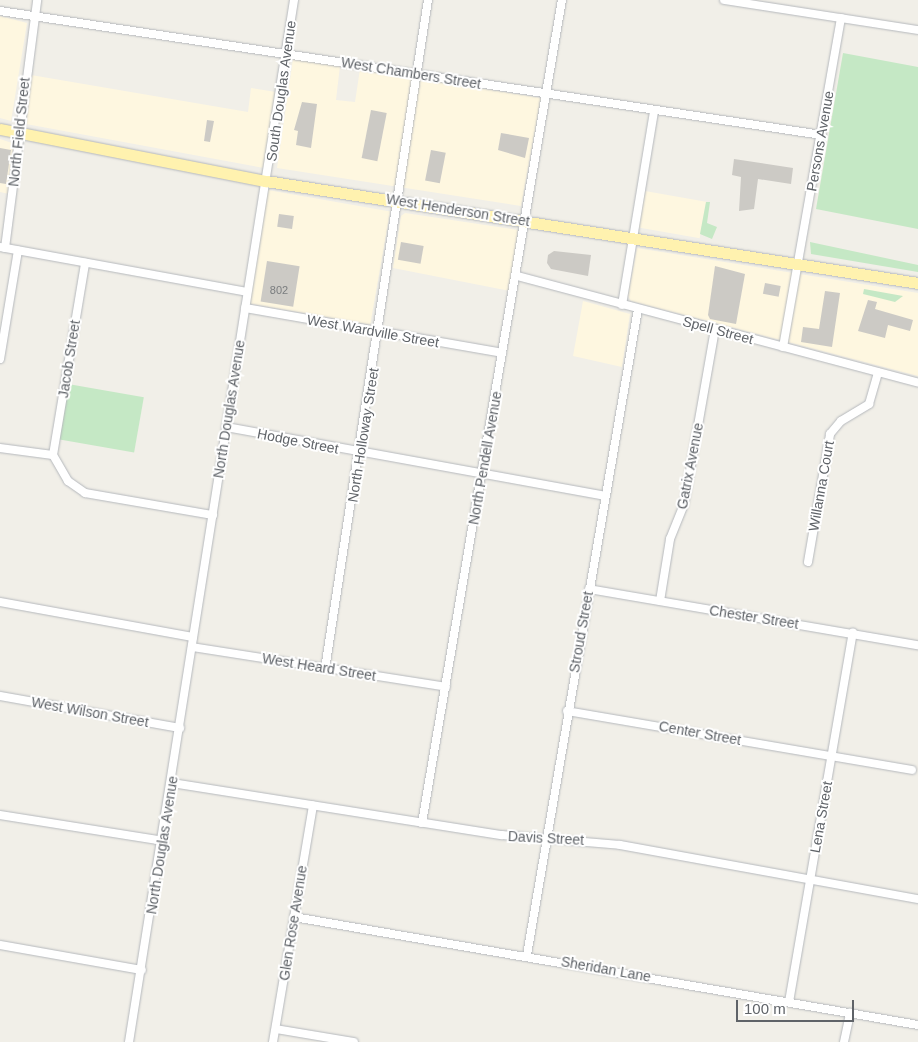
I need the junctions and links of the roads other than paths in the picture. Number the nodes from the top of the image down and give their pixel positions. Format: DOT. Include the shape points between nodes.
graph roads {
  1 [pos="37,0"];
  2 [pos="294,0"];
  3 [pos="428,0"];
  4 [pos="562,0"];
  5 [pos="724,0"];
  6 [pos="0,11"];
  7 [pos="34,16"];
  8 [pos="841,18"];
  9 [pos="918,30"];
  10 [pos="286,54"];
  11 [pos="418,74"];
  12 [pos="547,94"];
  13 [pos="654,111"];
  14 [pos="0,129"];
  15 [pos="19,134"];
  16 [pos="822,135"];
  17 [pos="266,181"];
  18 [pos="398,201"];
  19 [pos="527,221"];
  20 [pos="633,237"];
  21 [pos="2,248"];
  22 [pos="18,250"];
  23 [pos="86,263"];
  24 [pos="799,264"];
  25 [pos="518,276"];
  26 [pos="918,283"];
  27 [pos="247,292"];
  28 [pos="622,305"];
  29 [pos="245,308"];
  30 [pos="638,309"];
  31 [pos="715,329"];
  32 [pos="379,332"];
  33 [pos="783,348"];
  34 [pos="502,354"];
  35 [pos="0,359"];
  36 [pos="878,372"];
  37 [pos="918,383"];
  38 [pos="226,428"];
  39 [pos="0,448"];
  40 [pos="360,453"];
  41 [pos="53,455"];
  42 [pos="482,476"];
  43 [pos="605,496"];
  44 [pos="213,515"];
  45 [pos="808,562"];
  46 [pos="589,589"];
  47 [pos="660,601"];
  48 [pos="0,602"];
  49 [pos="853,633"];
  50 [pos="193,638"];
  51 [pos="918,645"];
  52 [pos="192,647"];
  53 [pos="325,669"];
  54 [pos="446,687"];
  55 [pos="0,696"];
  56 [pos="568,711"];
  57 [pos="180,728"];
  58 [pos="832,756"];
  59 [pos="912,770"];
  60 [pos="172,782"];
  61 [pos="313,805"];
  62 [pos="0,815"];
  63 [pos="422,823"];
  64 [pos="546,840"];
  65 [pos="164,841"];
  66 [pos="811,878"];
  67 [pos="918,899"];
  68 [pos="294,918"];
  69 [pos="0,945"];
  70 [pos="527,955"];
  71 [pos="142,970"];
  72 [pos="789,1002"];
  73 [pos="850,1012"];
  74 [pos="918,1025"];
  75 [pos="276,1029"];
  76 [pos="129,1042"];
  77 [pos="273,1042"];
  78 [pos="354,1042"];
  79 [pos="844,1042"];
  1 -- 7 [label="street, North Field Street"];
  2 -- 10 [label="street, South Douglas Avenue"];
  3 -- 11 [label="street, North Holloway Street"];
  4 -- 12 [label="street, North Pendell Avenue"];
  5 -- 8 [label="street"];
  6 -- 7 [label="street, West Chambers Street"];
  7 -- 10 [label="street, West Chambers Street"];
  7 -- 15 [label="street, North Field Street"];
  8 -- 9 [label="street"];
  8 -- 16 [label="street, Persons Avenue"];
  10 -- 11 [label="street, West Chambers Street"];
  10 -- 17 [label="street, South Douglas Avenue"];
  11 -- 12 [label="street, West Chambers Street"];
  11 -- 18 [label="street, North Holloway Street"];
  12 -- 13 [label="street, West Chambers Street"];
  12 -- 19 [label="street, North Pendell Avenue"];
  13 -- 16 [label="street, West Chambers Street"];
  13 -- 20 [label="street"];
  14 -- 15 [label="main road, West Henderson Street"];
  15 -- 17 [label="main road, West Henderson Street"];
  15 -- 21 [label="street, North Field Street"];
  16 -- 24 [label="street, Persons Avenue"];
  17 -- 18 [label="main road, West Henderson Street"];
  17 -- 27 [label="street, North Douglas Avenue"];
  18 -- 19 [label="main road, West Henderson Street"];
  18 -- 32 [label="street, North Holloway Street"];
  19 -- 20 [label="main road, West Henderson Street"];
  19 -- 25 [label="street, North Pendell Avenue"];
  20 -- 24 [label="main road, West Henderson Street"];
  20 -- 28 [label="street"];
  21 -- 22 [label="street"];
  22 -- 23 [label="street"];
  22 -- 35 [label="street"];
  23 -- 27 [label="street"];
  23 -- 41 [label="street, Jacob Street"];
  24 -- 26 [label="main road, West Henderson Street"];
  24 -- 33 [label="street, Persons Avenue"];
  25 -- 28 [label="street, Spell Street"];
  25 -- 34 [label="street, North Pendell Avenue"];
  27 -- 29 [label="street, North Douglas Avenue"];
  28 -- 30 [label="street, Spell Street"];
  29 -- 32 [label="street, West Wardville Street"];
  29 -- 38 [label="street, North Douglas Avenue"];
  30 -- 31 [label="street, Spell Street"];
  30 -- 43 [label="street, Stroud Street"];
  31 -- 33 [label="street, Spell Street"];
  31 -- 47 [label="street, Gatrix Avenue" via="684,505 670,540"];
  32 -- 34 [label="street, West Wardville Street"];
  32 -- 40 [label="street, North Holloway Street"];
  33 -- 36 [label="street, Spell Street"];
  34 -- 42 [label="street, North Pendell Avenue"];
  36 -- 37 [label="street, Spell Street"];
  36 -- 45 [label="street, Willanna Court" via="869,404 841,421 830,434"];
  38 -- 40 [label="street, Hodge Street"];
  38 -- 44 [label="street, North Douglas Avenue"];
  39 -- 41 [label="street"];
  40 -- 42 [label="street, Hodge Street"];
  40 -- 53 [label="street, North Holloway Street"];
  41 -- 44 [label="street" via="68,482 85,493"];
  42 -- 43 [label="street, Hodge Street"];
  42 -- 54 [label="street, North Pendell Avenue"];
  43 -- 46 [label="street, Stroud Street"];
  44 -- 50 [label="street, North Douglas Avenue"];
  46 -- 47 [label="street, Chester Street"];
  46 -- 56 [label="street, Stroud Street"];
  47 -- 49 [label="street, Chester Street"];
  48 -- 50 [label="street"];
  49 -- 51 [label="street, Chester Street"];
  49 -- 58 [label="street, Lena Street"];
  50 -- 52 [label="street, North Douglas Avenue"];
  52 -- 53 [label="street, West Heard Street"];
  52 -- 57 [label="street, North Douglas Avenue"];
  53 -- 54 [label="street, West Heard Street"];
  54 -- 63 [label="street, North Pendell Avenue"];
  55 -- 57 [label="street, West Wilson Street"];
  56 -- 58 [label="street, Center Street"];
  56 -- 64 [label="street, Stroud Street"];
  57 -- 60 [label="street, North Douglas Avenue"];
  58 -- 59 [label="street, Center Street"];
  58 -- 66 [label="street, Lena Street"];
  60 -- 61 [label="street, Davis Street"];
  60 -- 65 [label="street, North Douglas Avenue"];
  61 -- 63 [label="street, Davis Street"];
  61 -- 68 [label="street, Glen Rose Avenue"];
  62 -- 65 [label="street"];
  63 -- 64 [label="street, Davis Street"];
  64 -- 66 [label="street, Davis Street" via="586,840"];
  64 -- 70 [label="street, Stroud Street"];
  65 -- 71 [label="street, North Douglas Avenue"];
  66 -- 67 [label="street, Davis Street"];
  66 -- 72 [label="street, Lena Street"];
  68 -- 70 [label="street, Sheridan Lane"];
  68 -- 75 [label="street, Glen Rose Avenue"];
  69 -- 71 [label="street"];
  70 -- 72 [label="street, Sheridan Lane"];
  71 -- 76 [label="street, North Douglas Avenue"];
  72 -- 73 [label="street, Sheridan Lane"];
  73 -- 74 [label="street, Sheridan Lane"];
  73 -- 79 [label="street"];
  75 -- 77 [label="street, Glen Rose Avenue"];
  75 -- 78 [label="street"];
}
